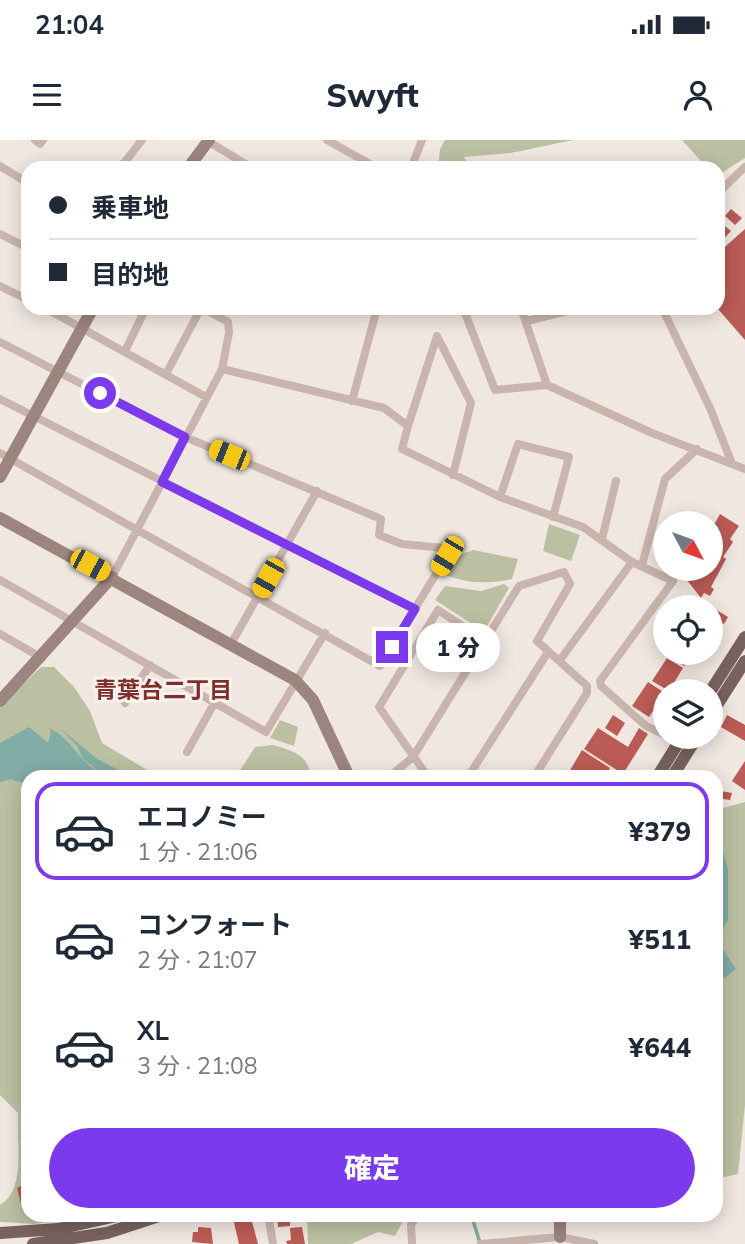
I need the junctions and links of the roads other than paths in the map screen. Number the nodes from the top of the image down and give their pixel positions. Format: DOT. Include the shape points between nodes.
graph roads {
  1 [pos="35,140"];
  2 [pos="43,140"];
  3 [pos="142,140"];
  4 [pos="327,140"];
  5 [pos="422,140"];
  6 [pos="207,141"];
  7 [pos="126,161"];
  8 [pos="193,161"];
  9 [pos="241,161"];
  10 [pos="364,161"];
  11 [pos="414,161"];
  12 [pos="0,166"];
  13 [pos="745,167"];
  14 [pos="21,179"];
  15 [pos="725,186"];
  16 [pos="0,234"];
  17 [pos="21,244"];
  18 [pos="0,286"];
  19 [pos="21,296"];
  20 [pos="59,315"];
  21 [pos="89,315"];
  22 [pos="143,315"];
  23 [pos="198,315"];
  24 [pos="215,315"];
  25 [pos="466,315"];
  26 [pos="524,315"];
  27 [pos="551,315"];
  28 [pos="665,315"];
  29 [pos="375,316"];
  30 [pos="527,321"];
  31 [pos="82,326"];
  32 [pos="0,342"];
  33 [pos="125,351"];
  34 [pos="222,369"];
  35 [pos="57,371"];
  36 [pos="166,374"];
  37 [pos="547,385"];
  38 [pos="206,397"];
  39 [pos="0,398"];
  40 [pos="352,401"];
  41 [pos="33,416"];
  42 [pos="408,426"];
  43 [pos="185,437"];
  44 [pos="696,449"];
  45 [pos="5,456"];
  46 [pos="731,461"];
  47 [pos="745,468"];
  48 [pos="453,475"];
  49 [pos="0,477"];
  50 [pos="616,481"];
  51 [pos="162,482"];
  52 [pos="317,491"];
  53 [pos="500,497"];
  54 [pos="553,517"];
  55 [pos="0,518"];
  56 [pos="138,528"];
  57 [pos="602,539"];
  58 [pos="288,542"];
  59 [pos="632,562"];
  60 [pos="642,565"];
  61 [pos="112,577"];
  62 [pos="0,580"];
  63 [pos="258,596"];
  64 [pos="415,609"];
  65 [pos="75,621"];
  66 [pos="325,632"];
  67 [pos="0,634"];
  68 [pos="745,637"];
  69 [pos="486,641"];
  70 [pos="231,644"];
  71 [pos="548,652"];
  72 [pos="43,658"];
  73 [pos="560,660"];
  74 [pos="745,661"];
  75 [pos="150,665"];
  76 [pos="718,679"];
  77 [pos="295,680"];
  78 [pos="5,689"];
  79 [pos="723,696"];
  80 [pos="0,701"];
  81 [pos="215,702"];
  82 [pos="125,703"];
  83 [pos="653,729"];
  84 [pos="668,749"];
  85 [pos="690,749"];
  86 [pos="187,752"];
  87 [pos="413,757"];
  88 [pos="346,770"];
  89 [pos="397,770"];
  90 [pos="423,770"];
  91 [pos="472,770"];
  92 [pos="538,770"];
  93 [pos="660,770"];
  94 [pos="676,770"];
  95 [pos="90,1222"];
  96 [pos="141,1222"];
  97 [pos="269,1222"];
  98 [pos="413,1222"];
  99 [pos="560,1222"];
  100 [pos="0,1233"];
  101 [pos="560,1240"];
  102 [pos="33,1244"];
  103 [pos="273,1244"];
  104 [pos="412,1244"];
  105 [pos="481,1244"];
  106 [pos="594,1244"];
  1 -- 2 [label="street" via="40,144"];
  3 -- 7 [label="street"];
  4 -- 10 [label="street"];
  5 -- 11 [label="street"];
  6 -- 8 [label="street"];
  6 -- 9 [label="street"];
  12 -- 14 [label="street"];
  13 -- 15 [label="street"];
  16 -- 17 [label="street"];
  18 -- 19 [label="street"];
  20 -- 31 [label="street"];
  21 -- 31 [label="street"];
  22 -- 33 [label="street"];
  23 -- 36 [label="street"];
  24 -- 34 [label="street" via="228,322"];
  25 -- 37 [label="street" via="495,390"];
  26 -- 30 [label="street"];
  27 -- 30 [label="street"];
  28 -- 46 [label="street"];
  29 -- 40 [label="street"];
  30 -- 37 [label="street"];
  31 -- 33 [label="street"];
  31 -- 35 [label="street"];
  32 -- 35 [label="street"];
  33 -- 36 [label="street"];
  34 -- 38 [label="street"];
  34 -- 40 [label="street"];
  35 -- 41 [label="street"];
  35 -- 43 [label="street"];
  36 -- 38 [label="street"];
  37 -- 44 [label="street"];
  38 -- 43 [label="street"];
  39 -- 41 [label="street"];
  40 -- 42 [label="street" via="384,408"];
  41 -- 45 [label="street"];
  41 -- 51 [label="street"];
  42 -- 48 [label="street" via="402,449"];
  42 -- 48 [label="street" via="437,336 471,403"];
  43 -- 51 [label="street"];
  43 -- 52 [label="street"];
  44 -- 46 [label="street"];
  44 -- 60 [label="street" via="665,479"];
  45 -- 49 [label="street"];
  45 -- 56 [label="street"];
  46 -- 47 [label="street"];
  48 -- 53 [label="street"];
  50 -- 57 [label="street"];
  51 -- 56 [label="street"];
  51 -- 58 [label="street"];
  52 -- 58 [label="street"];
  52 -- 64 [label="street" via="381,519 379,535 402,544 444,548 447,556"];
  53 -- 54 [label="street"];
  53 -- 54 [label="street" via="518,444 569,457"];
  54 -- 57 [label="street"];
  55 -- 61 [label="street"];
  56 -- 61 [label="street"];
  56 -- 63 [label="street"];
  57 -- 59 [label="street"];
  58 -- 63 [label="street"];
  58 -- 64 [label="street"];
  59 -- 60 [label="street"];
  59 -- 73 [label="street"];
  60 -- 83 [label="street" via="673,581 600,681"];
  61 -- 65 [label="street"];
  61 -- 70 [label="street"];
  62 -- 65 [label="street"];
  63 -- 66 [label="street"];
  63 -- 70 [label="street"];
  64 -- 66 [label="street" via="380,666"];
  65 -- 72 [label="street"];
  65 -- 75 [label="street"];
  66 -- 77 [label="street"];
  67 -- 72 [label="street"];
  68 -- 76 [label="main road"];
  69 -- 71 [label="street" via="519,586 564,572 570,584 537,640"];
  69 -- 87 [label="street"];
  69 -- 87 [label="street" via="438,610 379,707"];
  70 -- 77 [label="street"];
  71 -- 73 [label="street"];
  71 -- 91 [label="street"];
  72 -- 78 [label="street"];
  73 -- 92 [label="street" via="587,686 587,693"];
  74 -- 79 [label="main road"];
  75 -- 81 [label="street"];
  75 -- 82 [label="street"];
  77 -- 81 [label="street" via="266,732"];
  77 -- 88 [label="street" via="313,699"];
  78 -- 80 [label="street"];
  81 -- 86 [label="street"];
  84 -- 93 [label="main road"];
  85 -- 94 [label="main road"];
  87 -- 89 [label="street"];
  87 -- 90 [label="street"];
  95 -- 100 [label="main road"];
  96 -- 102 [label="main road" via="107,1233"];
  97 -- 103 [label="street"];
  98 -- 104 [label="street"];
  99 -- 101 [label="street"];
  101 -- 105 [label="street"];
  101 -- 106 [label="street"];
}
